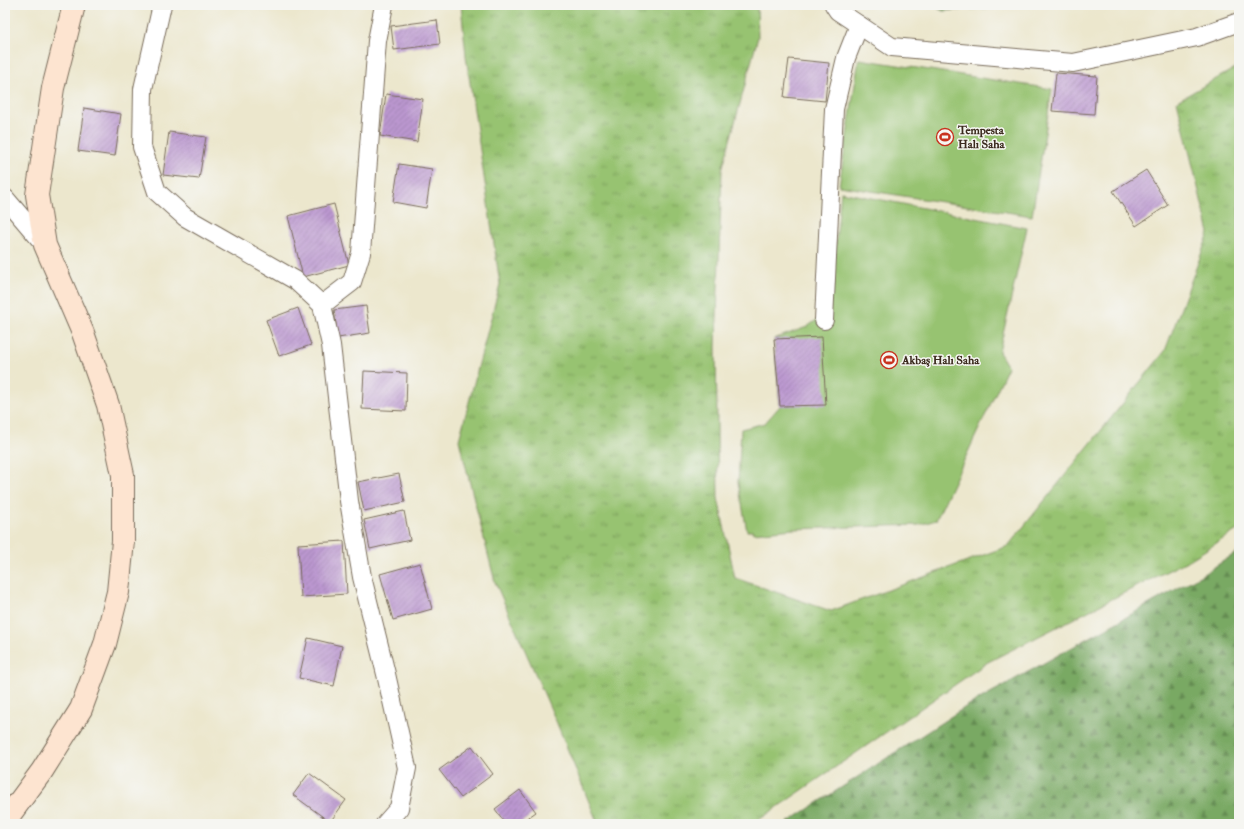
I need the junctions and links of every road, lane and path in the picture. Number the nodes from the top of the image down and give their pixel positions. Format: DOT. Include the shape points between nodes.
graph roads {
  1 [pos="74,5"];
  2 [pos="162,5"];
  3 [pos="384,5"];
  4 [pos="834,5"];
  5 [pos="1239,22"];
  6 [pos="860,25"];
  7 [pos="5,198"];
  8 [pos="45,245"];
  9 [pos="322,304"];
  10 [pos="824,320"];
  11 [pos="5,821"];
  12 [pos="385,824"];
  1 -- 8 [label="street" via="53,88 37,195"];
  2 -- 9 [label="street" via="142,89 142,147 157,192 185,217 295,280"];
  3 -- 9 [label="street" via="378,41 361,253 352,282"];
  4 -- 6 [label="street" via="838,11"];
  5 -- 6 [label="street" via="1197,37 1073,63 892,47"];
  6 -- 10 [label="street" via="846,58 834,109"];
  7 -- 8 [label="street"];
  8 -- 11 [label="street" via="83,333 108,405 123,475 123,541 118,592 107,636 81,709 42,771"];
  9 -- 12 [label="street" via="331,345 349,501 362,577 407,768 399,808"];
}
